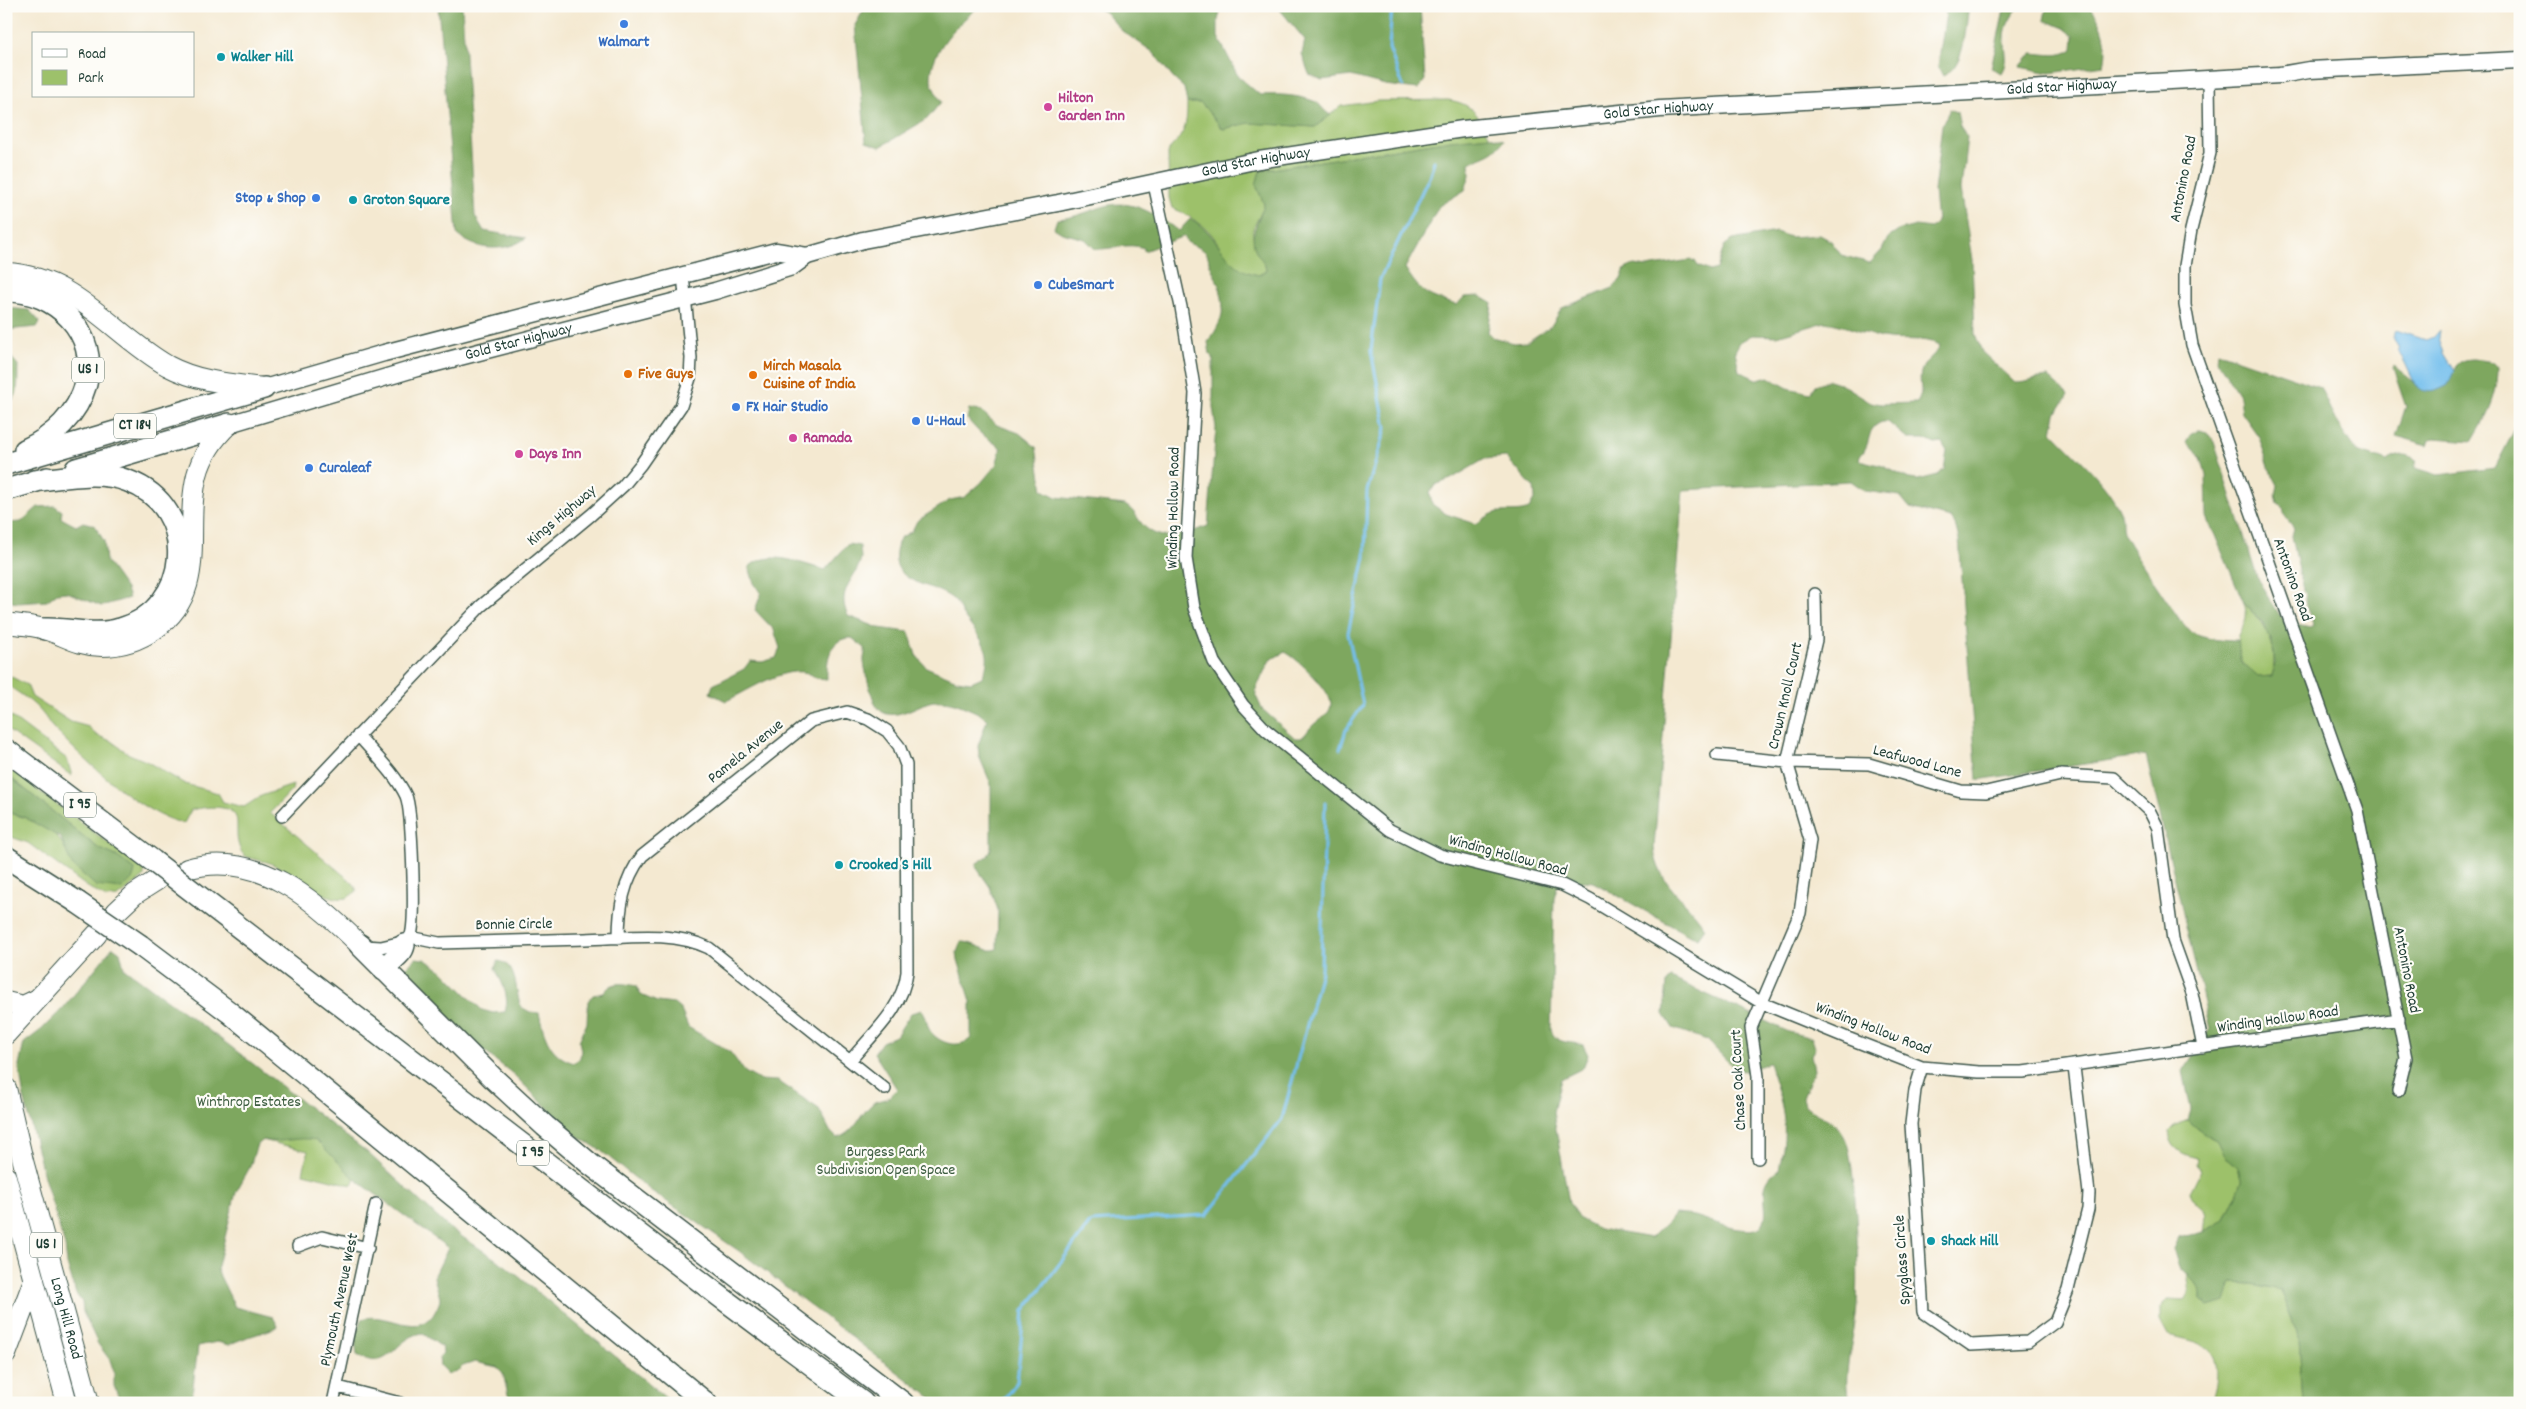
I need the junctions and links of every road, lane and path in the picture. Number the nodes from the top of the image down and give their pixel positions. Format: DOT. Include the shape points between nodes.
graph roads {
  1 [pos="2520,60"];
  2 [pos="2209,78"];
  3 [pos="1154,184"];
  4 [pos="807,256"];
  5 [pos="6,273"];
  6 [pos="683,275"];
  7 [pos="6,292"];
  8 [pos="687,299"];
  9 [pos="264,388"];
  10 [pos="229,424"];
  11 [pos="6,458"];
  12 [pos="6,464"];
  13 [pos="34,481"];
  14 [pos="6,490"];
  15 [pos="1815,594"];
  16 [pos="6,623"];
  17 [pos="45,629"];
  18 [pos="358,735"];
  19 [pos="6,750"];
  20 [pos="1717,755"];
  21 [pos="1787,762"];
  22 [pos="282,816"];
  23 [pos="6,857"];
  24 [pos="155,870"];
  25 [pos="187,870"];
  26 [pos="116,912"];
  27 [pos="97,934"];
  28 [pos="619,938"];
  29 [pos="407,941"];
  30 [pos="360,945"];
  31 [pos="274,954"];
  32 [pos="384,970"];
  33 [pos="42,996"];
  34 [pos="6,1002"];
  35 [pos="1762,1003"];
  36 [pos="2398,1019"];
  37 [pos="6,1034"];
  38 [pos="2203,1047"];
  39 [pos="850,1061"];
  40 [pos="1922,1067"];
  41 [pos="2074,1067"];
  42 [pos="6,1088"];
  43 [pos="885,1089"];
  44 [pos="2398,1091"];
  45 [pos="1758,1158"];
  46 [pos="6,1177"];
  47 [pos="376,1204"];
  48 [pos="298,1246"];
  49 [pos="368,1248"];
  50 [pos="526,1256"];
  51 [pos="34,1280"];
  52 [pos="6,1354"];
  53 [pos="338,1387"];
  54 [pos="68,1403"];
  55 [pos="89,1403"];
  56 [pos="333,1403"];
  57 [pos="400,1403"];
  58 [pos="688,1403"];
  59 [pos="706,1403"];
  60 [pos="840,1403"];
  61 [pos="863,1403"];
  62 [pos="903,1403"];
  1 -- 2 [label="main road, Gold Star Highway / CT 184"];
  2 -- 3 [label="main road, Gold Star Highway / CT 184" via="1682,107 1580,116 1397,138 1259,160"];
  2 -- 36 [label="street, Antonino Road" via="2210,153 2184,266 2185,305 2192,345 2357,810"];
  3 -- 4 [label="main road, Gold Star Highway / CT 184" via="863,240"];
  3 -- 35 [label="street, Winding Hollow Road" via="1181,307 1195,392 1186,558 1194,608 1214,662 1243,705 1266,730 1390,830 1440,855 1562,885"];
  4 -- 6 [label="main road, Gold Star Highway / CT 184" via="776,251"];
  4 -- 8 [label="main road, Gold Star Highway / CT 184" via="792,267"];
  5 -- 9 [label="highway" via="39,278 68,291 152,356 182,373 203,380"];
  6 -- 8 [label="street, Kings Highway"];
  6 -- 9 [label="main road, Gold Star Highway / CT 184" via="384,353"];
  7 -- 11 [label="highway, US 1" via="39,297 68,315 82,338 88,365 81,396 62,424 42,442"];
  8 -- 10 [label="main road, Gold Star Highway / CT 184" via="418,368"];
  8 -- 18 [label="street, Kings Highway" via="691,358 687,389 681,406 641,464 623,486 591,515 481,606"];
  9 -- 12 [label="highway, CT 184"];
  10 -- 13 [label="highway, CT 184"];
  10 -- 17 [label="highway" via="210,447 198,473 191,572 181,600 169,617 145,636 116,645 81,643"];
  13 -- 14 [label="highway, CT 184"];
  13 -- 17 [label="highway" via="98,476 121,478 137,484 167,512 176,530 179,547 177,572 169,591 142,620 119,630 103,632"];
  15 -- 21 [label="street, Crown Knoll Court" via="1816,640"];
  16 -- 17 [label="highway"];
  18 -- 22 [label="street, Kings Highway"];
  18 -- 29 [label="street" via="407,798 412,928"];
  19 -- 24 [label="highway, I 95"];
  20 -- 21 [label="street, Leafwood Lane"];
  21 -- 35 [label="street, Crown Knoll Court" via="1810,840 1800,913"];
  21 -- 38 [label="street, Leafwood Lane" via="1869,764 1961,791 1986,792 2061,775 2114,778 2150,812 2158,828 2173,940 2192,993"];
  23 -- 50 [label="highway, bridge" via="141,946 229,1012"];
  24 -- 26 [label="highway"];
  24 -- 31 [label="highway, I 95, bridge" via="205,901"];
  25 -- 30 [label="highway" via="229,866 274,877 316,903"];
  27 -- 33 [label="highway"];
  28 -- 29 [label="street, Bonnie Circle"];
  28 -- 39 [label="street" via="677,938 709,948"];
  28 -- 39 [label="street, Pamela Avenue" via="624,889 642,856 811,721 847,712 868,719 887,731 899,746 906,765 907,972 906,986 895,1008"];
  29 -- 30 [label="street" via="381,947"];
  29 -- 32 [label="highway"];
  30 -- 32 [label="highway"];
  31 -- 60 [label="highway" via="438,1091"];
  31 -- 61 [label="highway, I 95"];
  32 -- 62 [label="highway" via="513,1096 582,1158"];
  33 -- 34 [label="highway" via="23,1006"];
  33 -- 37 [label="highway"];
  35 -- 40 [label="street, Winding Hollow Road"];
  35 -- 45 [label="street, Chase Oak Court" via="1750,1028 1758,1076"];
  36 -- 38 [label="street, Winding Hollow Road"];
  36 -- 44 [label="street, Antonino Road" via="2406,1058"];
  38 -- 41 [label="street, Winding Hollow Road"];
  39 -- 43 [label="street"];
  40 -- 41 [label="street, Winding Hollow Road" via="1979,1072"];
  40 -- 41 [label="street, Spyglass Circle" via="1914,1090 1911,1124 1923,1312 1971,1345 2028,1342 2055,1322 2068,1290 2089,1193"];
  42 -- 55 [label="highway, Long Hill Road / US 1"];
  46 -- 51 [label="highway, Long Hill Road / US 1"];
  47 -- 49 [label="street, Plymouth Avenue West"];
  48 -- 49 [label="street" via="322,1237"];
  49 -- 53 [label="street, Plymouth Avenue West"];
  50 -- 58 [label="highway" via="588,1316"];
  50 -- 59 [label="highway"];
  51 -- 52 [label="highway"];
  51 -- 54 [label="highway, Long Hill Road / US 1"];
  53 -- 56 [label="street, Plymouth Avenue West"];
  53 -- 57 [label="street"];
}
